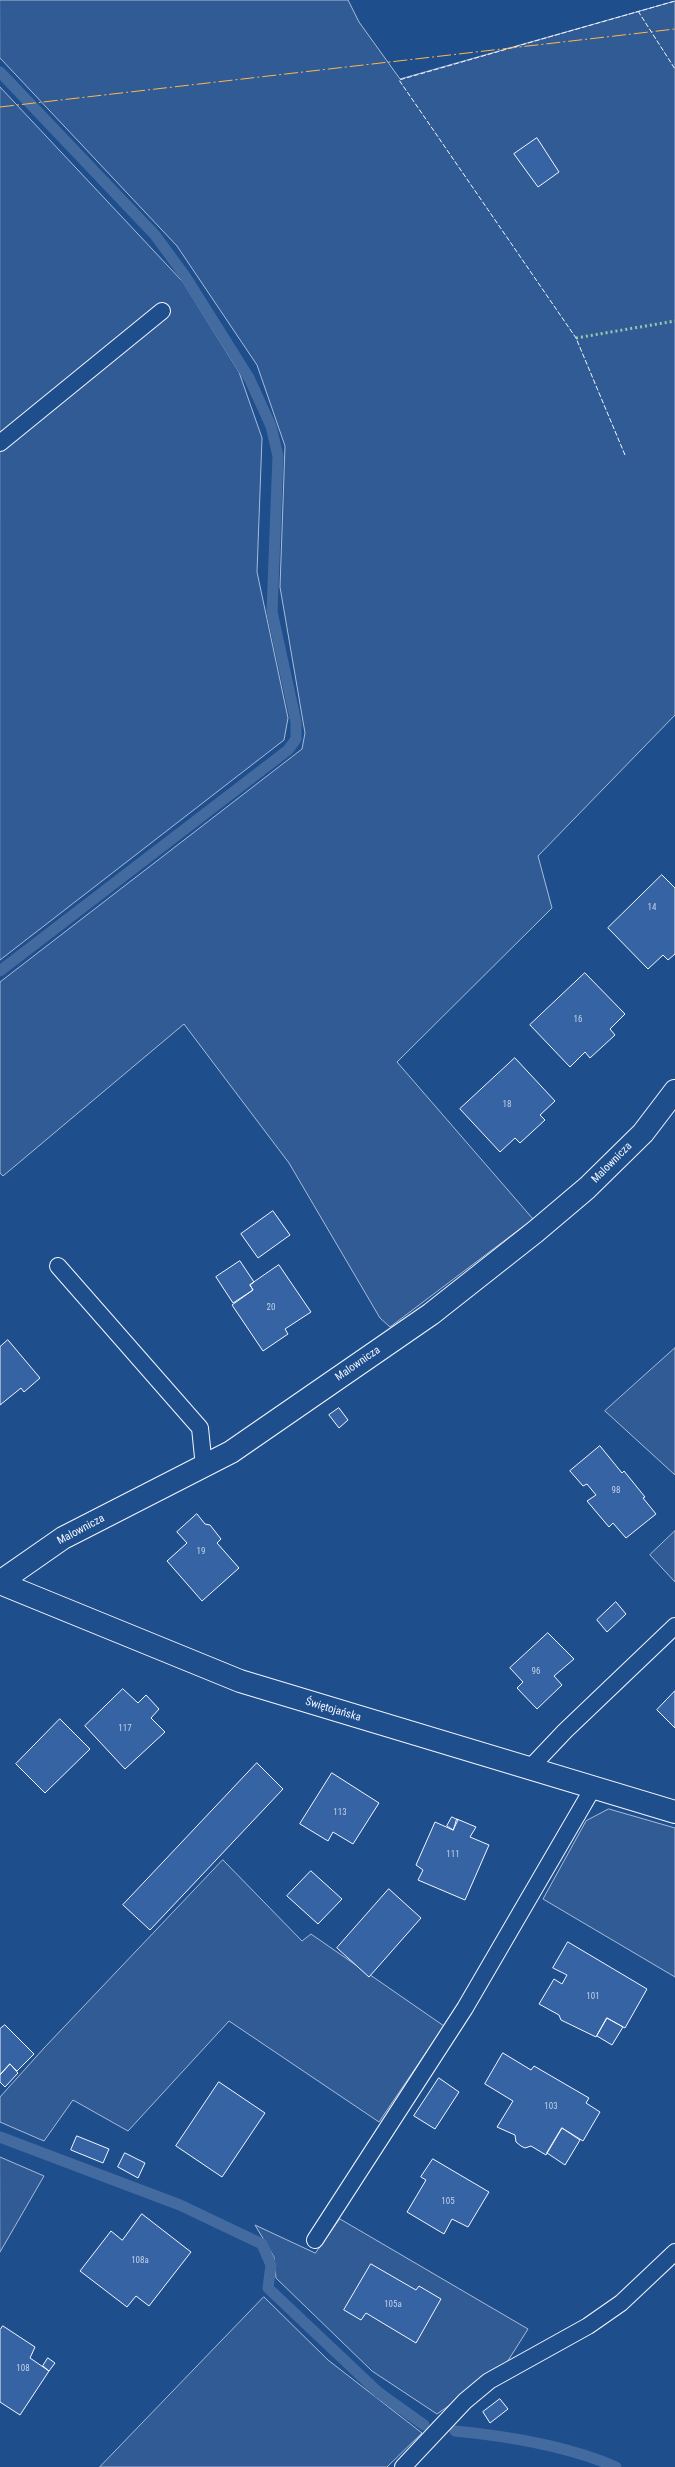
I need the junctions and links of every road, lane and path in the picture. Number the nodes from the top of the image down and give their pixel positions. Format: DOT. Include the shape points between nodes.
graph roads {
  1 [pos="162,311"];
  2 [pos="0,443"];
  3 [pos="675,1091"];
  4 [pos="58,1266"];
  5 [pos="204,1467"];
  6 [pos="0,1583"];
  7 [pos="675,1626"];
  8 [pos="529,1769"];
  9 [pos="593,1788"];
  10 [pos="675,1812"];
  11 [pos="315,2240"];
  12 [pos="675,2252"];
  13 [pos="403,2467"];
  1 -- 2 [label="lane"];
  3 -- 5 [label="street, Malownicza" via="637,1138 587,1188 534,1232 431,1314 237,1448"];
  4 -- 5 [label="lane" via="200,1428"];
  5 -- 6 [label="street, Malownicza" via="63,1538"];
  6 -- 8 [label="street, Świętojańska" via="240,1681"];
  7 -- 8 [label="lane" via="565,1730"];
  8 -- 9 [label="street, Świętojańska"];
  9 -- 10 [label="street, Świętojańska"];
  9 -- 11 [label="lane" via="465,2008"];
  12 -- 13 [label="lane" via="621,2303 588,2326 489,2381 465,2401"];
}
